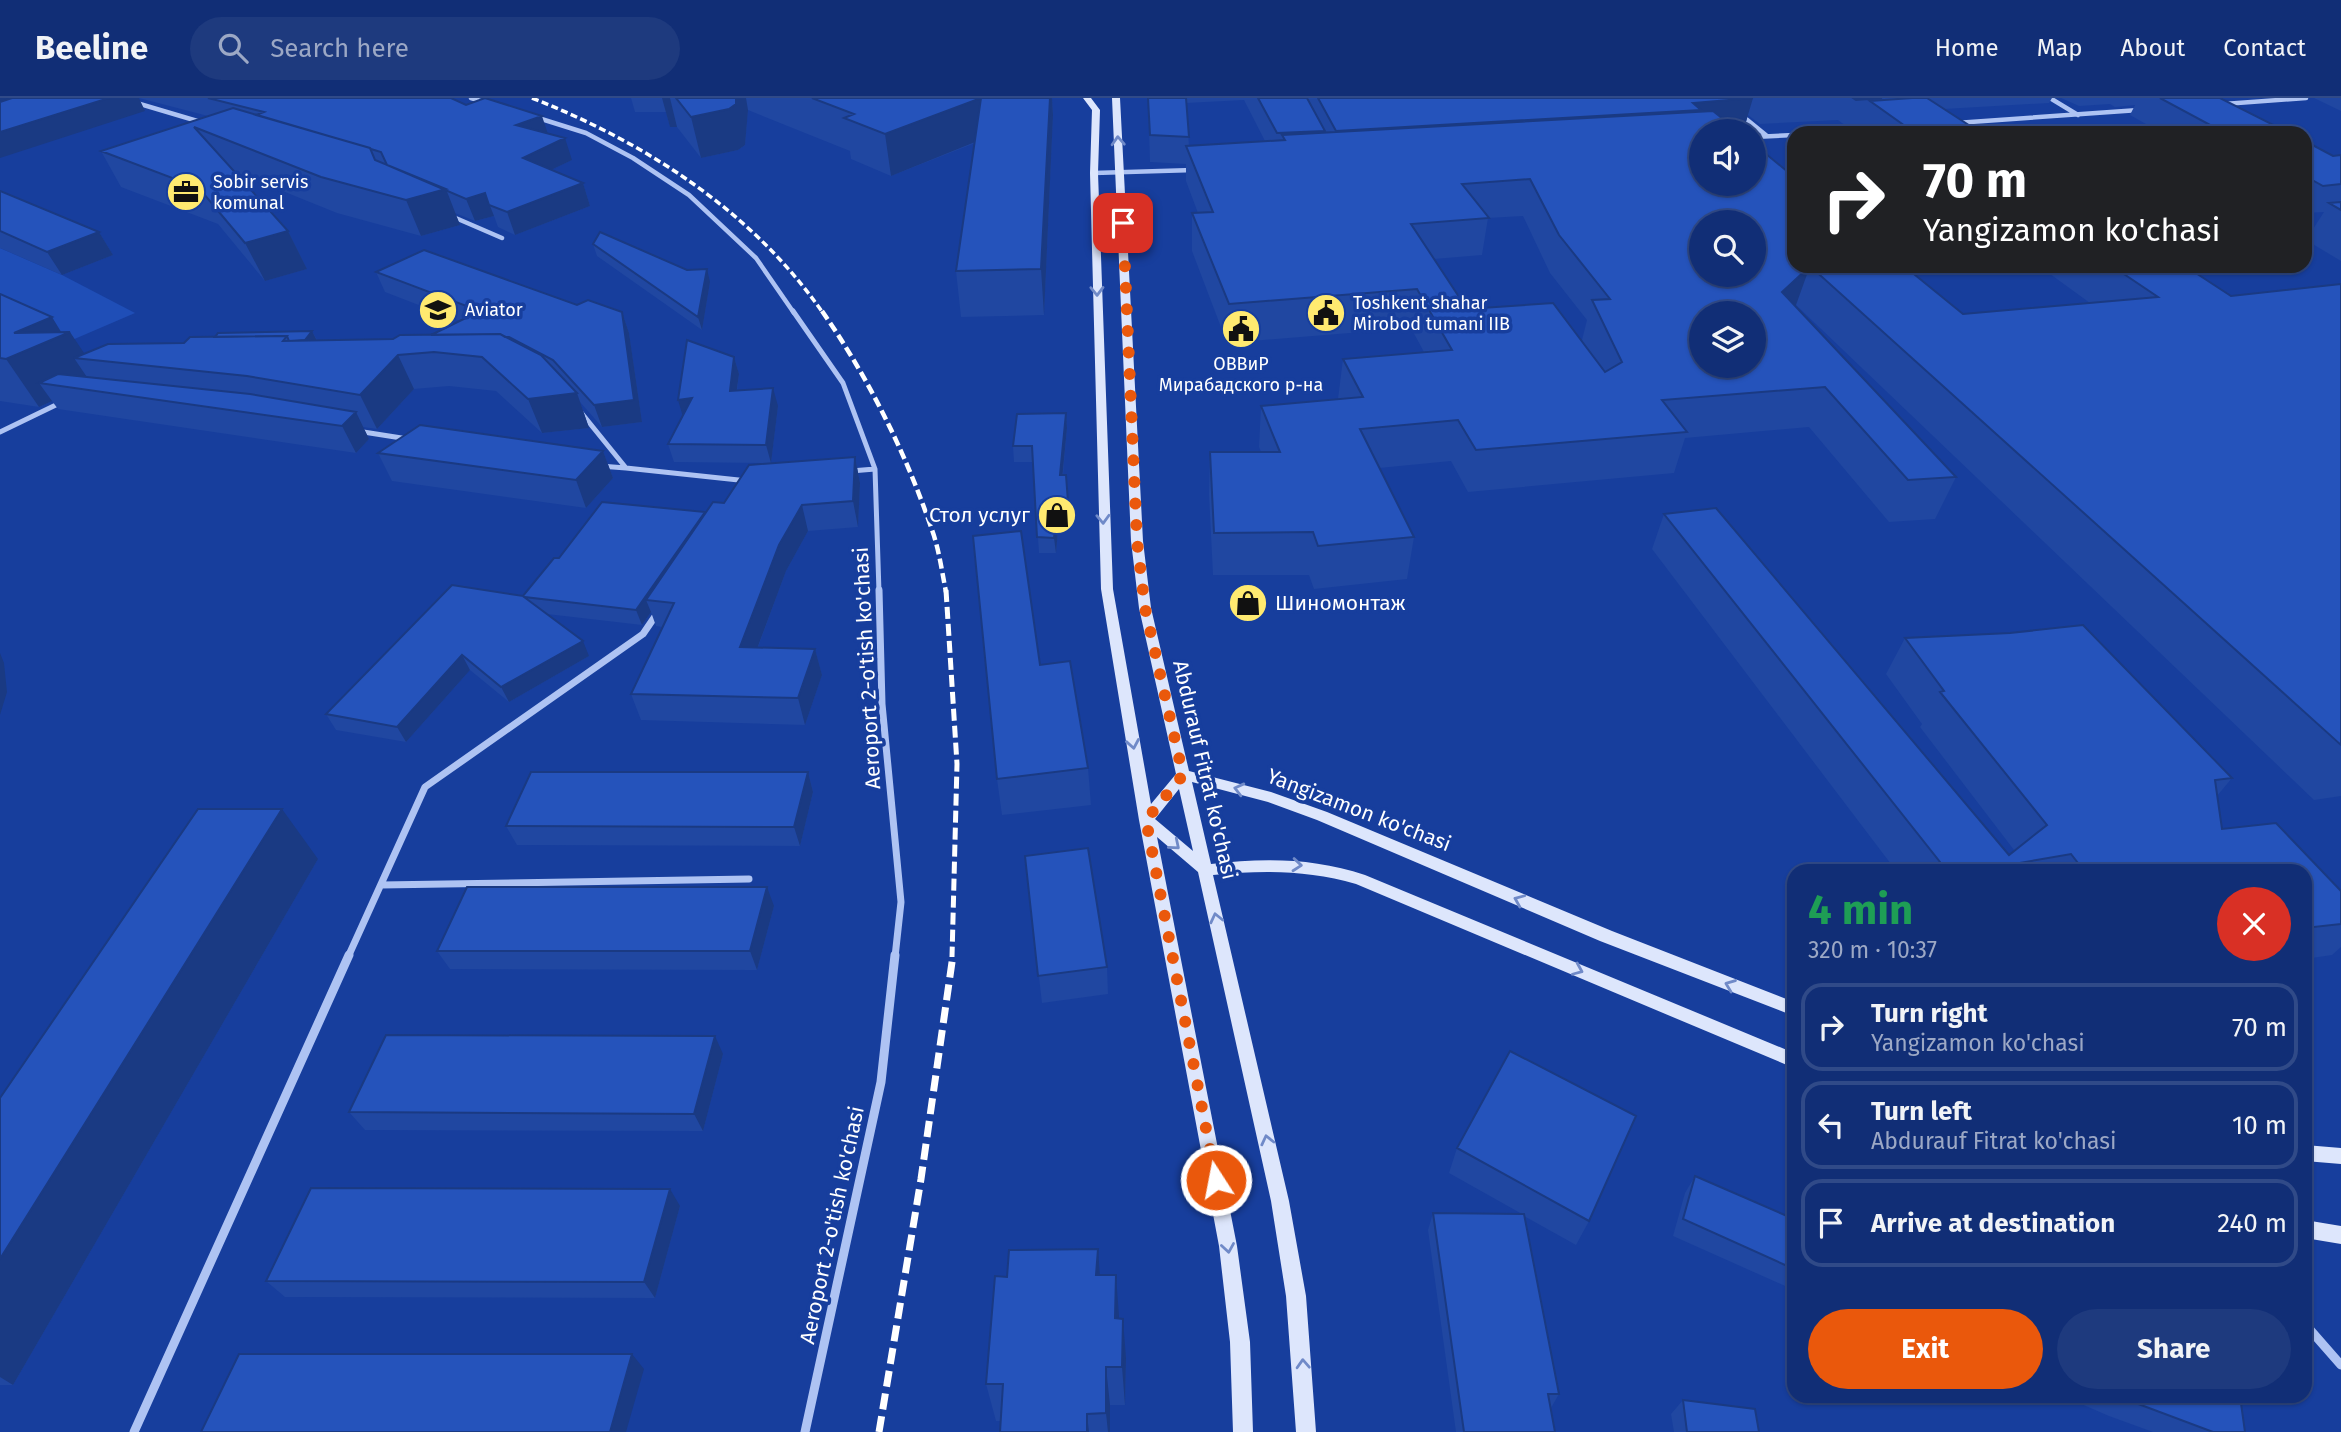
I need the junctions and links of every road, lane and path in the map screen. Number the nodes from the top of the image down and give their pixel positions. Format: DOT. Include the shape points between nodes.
graph roads {
  1 [pos="120,98"];
  2 [pos="471,98"];
  3 [pos="1087,98"];
  4 [pos="1115,98"];
  5 [pos="2050,98"];
  6 [pos="2306,98"];
  7 [pos="494,105"];
  8 [pos="2212,105"];
  9 [pos="2145,110"];
  10 [pos="1739,113"];
  11 [pos="529,115"];
  12 [pos="2078,115"];
  13 [pos="1955,124"];
  14 [pos="209,125"];
  15 [pos="1787,135"];
  16 [pos="1768,136"];
  17 [pos="1197,170"];
  18 [pos="1094,173"];
  19 [pos="1120,173"];
  20 [pos="441,212"];
  21 [pos="502,238"];
  22 [pos="64,401"];
  23 [pos="573,403"];
  24 [pos="346,429"];
  25 [pos="0,432"];
  26 [pos="414,440"];
  27 [pos="587,465"];
  28 [pos="626,468"];
  29 [pos="875,469"];
  30 [pos="837,472"];
  31 [pos="760,480"];
  32 [pos="747,481"];
  33 [pos="740,492"];
  34 [pos="665,601"];
  35 [pos="1183,775"];
  36 [pos="1146,820"];
  37 [pos="1205,870"];
  38 [pos="749,879"];
  39 [pos="381,885"];
  40 [pos="1787,1006"];
  41 [pos="1787,1058"];
  42 [pos="2312,1154"];
  43 [pos="2341,1156"];
  44 [pos="2312,1230"];
  45 [pos="2341,1235"];
  46 [pos="2312,1332"];
  47 [pos="2341,1365"];
  48 [pos="134,1432"];
  49 [pos="805,1432"];
  50 [pos="1243,1432"];
  51 [pos="1306,1432"];
  1 -- 14 [label="street"];
  2 -- 7 [label="street"];
  3 -- 18 [label="main road" via="1096,110"];
  19 -- 4 [label="main road, Abdurauf Fitrat ko'chasi, one-way"];
  5 -- 12 [label="street"];
  6 -- 8 [label="street"];
  9 -- 12 [label="street"];
  10 -- 16 [label="street"];
  11 -- 29 [label="street, Aeroport 2-o'tish ko'chasi" via="586,133 633,158 689,195 756,258 844,383"];
  12 -- 13 [label="street"];
  15 -- 16 [label="street"];
  17 -- 19 [label="street"];
  18 -- 19 [label="street"];
  18 -- 36 [label="main road, one-way" via="1107,589"];
  19 -- 35 [label="main road, Abdurauf Fitrat ko'chasi" via="1137,541 1145,608"];
  20 -- 21 [label="street"];
  22 -- 25 [label="street"];
  23 -- 28 [label="street"];
  24 -- 26 [label="street"];
  27 -- 28 [label="street"];
  28 -- 32 [label="street"];
  29 -- 30 [label="street"];
  29 -- 49 [label="street, Aeroport 2-o'tish ko'chasi" via="882,704 901,902 881,1082"];
  31 -- 32 [label="street"];
  32 -- 33 [label="street"];
  34 -- 39 [label="street" via="643,634 425,787"];
  35 -- 36 [label="main road"];
  35 -- 37 [label="main road, Abdurauf Fitrat ko'chasi"];
  40 -- 35 [label="main road, Yangizamon ko'chasi, one-way" via="1309,811"];
  36 -- 37 [label="main road, one-way"];
  36 -- 50 [label="main road, one-way" via="1228,1246 1240,1342"];
  37 -- 41 [label="main road, one-way" via="1291,864 1360,878"];
  51 -- 37 [label="main road, Abdurauf Fitrat ko'chasi, one-way" via="1300,1334 1280,1200"];
  38 -- 39 [label="street"];
  39 -- 48 [label="street"];
  42 -- 43 [label="main road"];
  44 -- 45 [label="main road"];
  46 -- 47 [label="street"];
}
